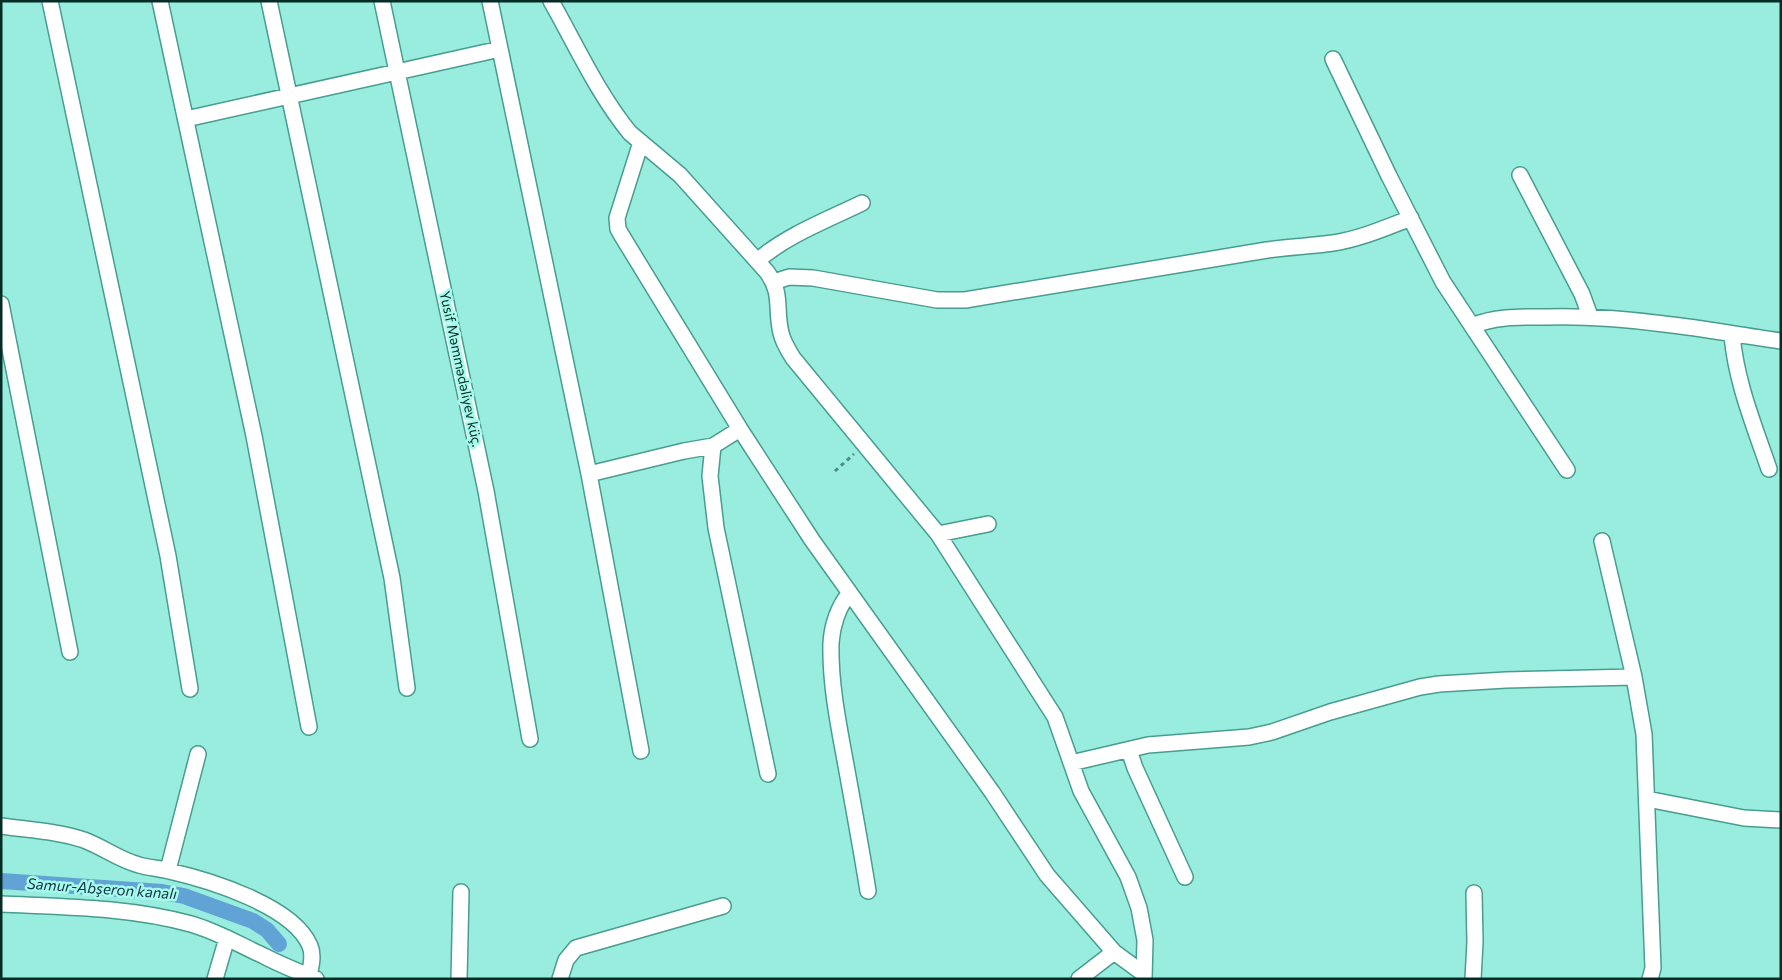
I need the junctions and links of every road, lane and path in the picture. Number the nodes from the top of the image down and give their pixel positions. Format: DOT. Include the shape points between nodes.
graph roads {
  1 [pos="50,1"];
  2 [pos="160,1"];
  3 [pos="269,1"];
  4 [pos="382,1"];
  5 [pos="490,1"];
  6 [pos="551,1"];
  7 [pos="500,49"];
  8 [pos="1333,59"];
  9 [pos="397,72"];
  10 [pos="288,96"];
  11 [pos="186,119"];
  12 [pos="641,142"];
  13 [pos="1520,174"];
  14 [pos="862,203"];
  15 [pos="1411,218"];
  16 [pos="758,261"];
  17 [pos="774,282"];
  18 [pos="1,304"];
  19 [pos="1590,316"];
  20 [pos="1472,326"];
  21 [pos="1732,335"];
  22 [pos="1781,341"];
  23 [pos="740,429"];
  24 [pos="863,445"];
  25 [pos="713,446"];
  26 [pos="1769,469"];
  27 [pos="1567,470"];
  28 [pos="835,471"];
  29 [pos="589,474"];
  30 [pos="988,524"];
  31 [pos="938,534"];
  32 [pos="1602,541"];
  33 [pos="850,594"];
  34 [pos="70,652"];
  35 [pos="1634,677"];
  36 [pos="407,688"];
  37 [pos="190,689"];
  38 [pos="309,727"];
  39 [pos="530,739"];
  40 [pos="1129,750"];
  41 [pos="642,751"];
  42 [pos="198,754"];
  43 [pos="1071,763"];
  44 [pos="768,774"];
  45 [pos="1647,799"];
  46 [pos="1781,820"];
  47 [pos="1,826"];
  48 [pos="168,870"];
  49 [pos="1184,877"];
  50 [pos="868,891"];
  51 [pos="462,892"];
  52 [pos="1474,893"];
  53 [pos="1,904"];
  54 [pos="723,906"];
  55 [pos="227,938"];
  56 [pos="1114,952"];
  57 [pos="1144,976"];
  58 [pos="313,977"];
  59 [pos="215,979"];
  60 [pos="460,979"];
  61 [pos="560,979"];
  62 [pos="1079,979"];
  63 [pos="1473,979"];
  64 [pos="1650,979"];
  1 -- 37 [label="street" via="168,556"];
  2 -- 11 [label="street"];
  3 -- 10 [label="street"];
  4 -- 9 [label="street, Yusif Məmmədəliyev küç."];
  5 -- 7 [label="street"];
  6 -- 12 [label="street" via="608,103 630,133"];
  7 -- 9 [label="street"];
  7 -- 29 [label="street"];
  8 -- 15 [label="street"];
  9 -- 10 [label="street"];
  9 -- 39 [label="street, Yusif Məmmədəliyev küç." via="486,491"];
  10 -- 11 [label="street"];
  10 -- 36 [label="street" via="392,578"];
  11 -- 38 [label="street" via="254,436"];
  12 -- 16 [label="street" via="680,175"];
  12 -- 23 [label="street" via="617,218 618,229"];
  13 -- 19 [label="street" via="1582,294"];
  14 -- 16 [label="street" via="784,241"];
  15 -- 17 [label="street" via="1358,238 1333,243 1267,250 965,300 938,300 813,278 789,277"];
  15 -- 20 [label="street" via="1443,282"];
  16 -- 17 [label="street"];
  17 -- 24 [label="street" via="785,344"];
  18 -- 34 [label="street"];
  19 -- 20 [label="street" via="1505,317"];
  19 -- 21 [label="street"];
  20 -- 27 [label="street"];
  21 -- 22 [label="street"];
  21 -- 26 [label="street" via="1739,382"];
  23 -- 25 [label="street"];
  23 -- 33 [label="street"];
  24 -- 28 [label="path"];
  24 -- 31 [label="street"];
  25 -- 29 [label="street"];
  25 -- 44 [label="street" via="710,476 716,528"];
  29 -- 41 [label="street"];
  30 -- 31 [label="street"];
  31 -- 43 [label="street" via="1055,717"];
  32 -- 35 [label="street"];
  33 -- 50 [label="street" via="836,616 832,642 833,680"];
  33 -- 56 [label="street" via="992,792 1047,875"];
  35 -- 40 [label="street" via="1439,684 1249,737 1148,745"];
  35 -- 45 [label="street" via="1644,734"];
  40 -- 43 [label="street"];
  40 -- 49 [label="street"];
  42 -- 48 [label="street"];
  43 -- 57 [label="street" via="1081,791 1128,877 1139,908 1146,940"];
  45 -- 46 [label="street" via="1744,818"];
  45 -- 64 [label="street"];
  47 -- 48 [label="street" via="62,834 86,841 120,860"];
  48 -- 58 [label="street" via="233,890 289,920 302,932 311,948"];
  51 -- 60 [label="street"];
  52 -- 63 [label="street" via="1476,942"];
  53 -- 55 [label="street" via="121,910 192,924"];
  54 -- 61 [label="street" via="576,948 566,960"];
  55 -- 58 [label="street"];
  55 -- 59 [label="street"];
  56 -- 57 [label="street"];
  56 -- 62 [label="street"];
}
